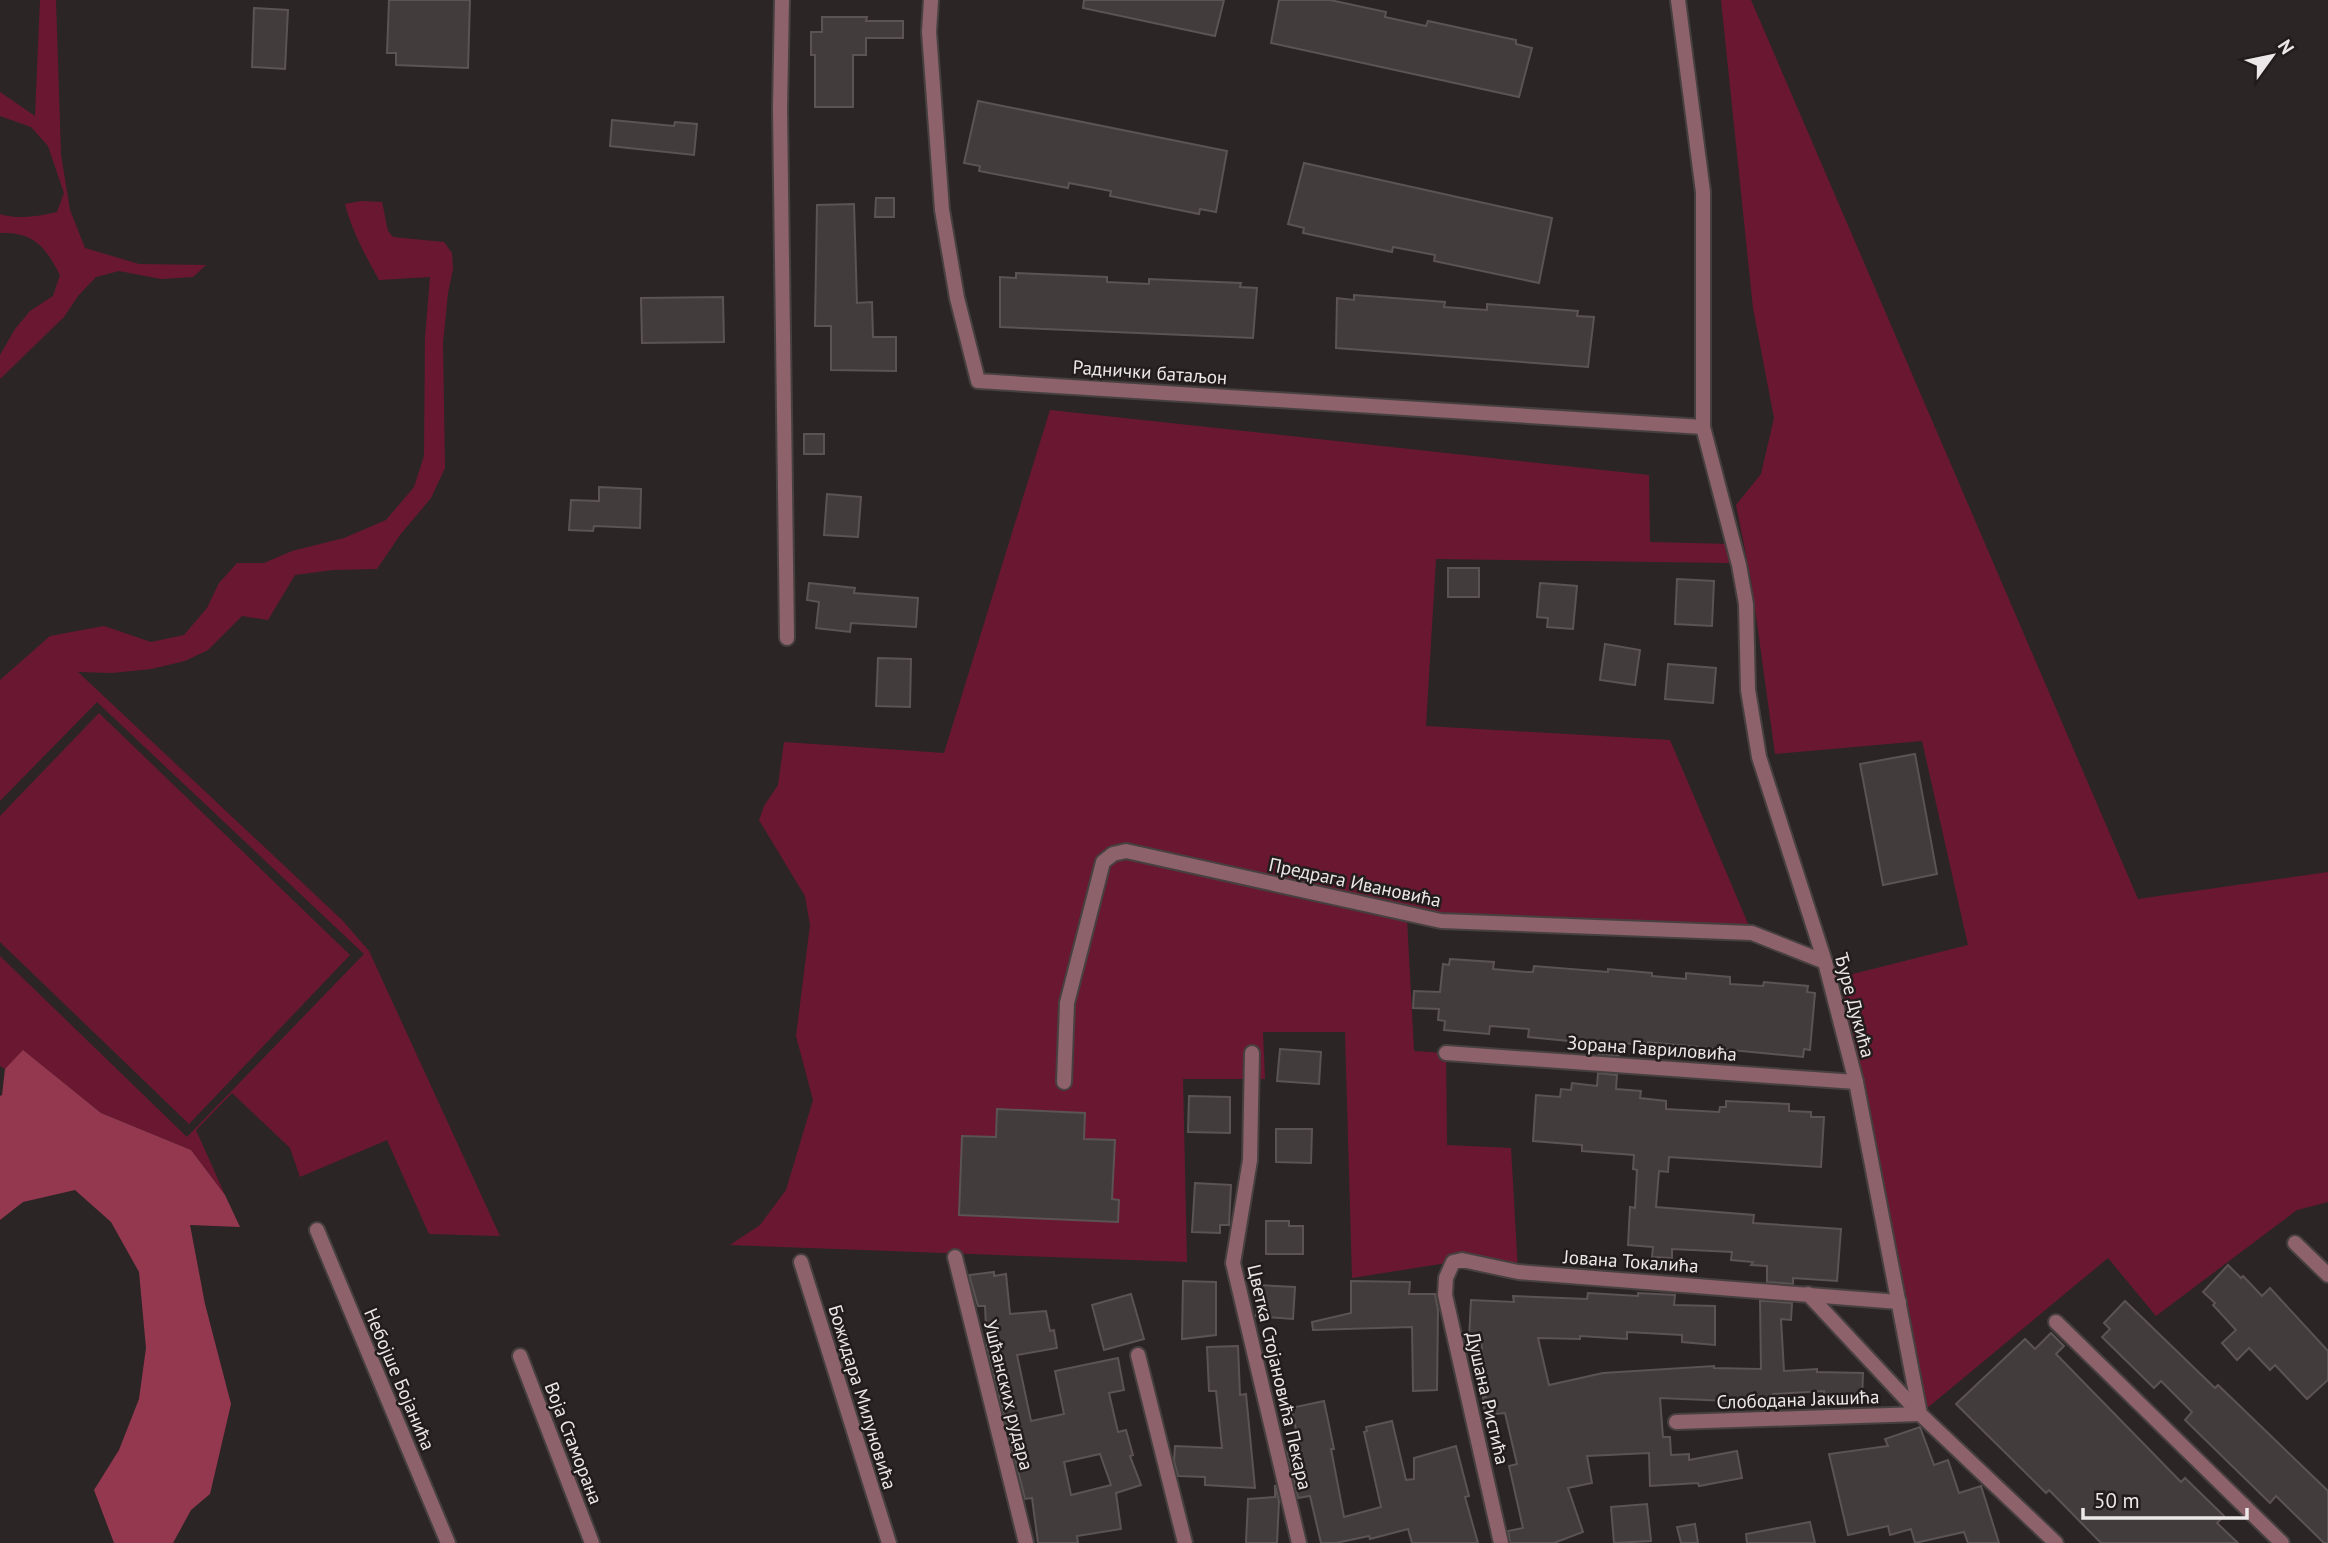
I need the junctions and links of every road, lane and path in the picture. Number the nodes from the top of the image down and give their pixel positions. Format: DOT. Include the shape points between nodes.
graph roads {
  1 [pos="782,0"];
  2 [pos="931,0"];
  3 [pos="1678,0"];
  4 [pos="1703,427"];
  5 [pos="787,638"];
  6 [pos="1825,962"];
  7 [pos="1446,1052"];
  8 [pos="1252,1053"];
  9 [pos="1856,1082"];
  10 [pos="1064,1083"];
  11 [pos="317,1230"];
  12 [pos="2295,1242"];
  13 [pos="955,1257"];
  14 [pos="801,1262"];
  15 [pos="1453,1262"];
  16 [pos="2328,1275"];
  17 [pos="1808,1294"];
  18 [pos="1899,1302"];
  19 [pos="2056,1322"];
  20 [pos="1138,1354"];
  21 [pos="520,1356"];
  22 [pos="1920,1414"];
  23 [pos="1676,1422"];
  24 [pos="448,1543"];
  25 [pos="592,1543"];
  26 [pos="888,1543"];
  27 [pos="1026,1543"];
  28 [pos="1185,1543"];
  29 [pos="1299,1543"];
  30 [pos="1502,1543"];
  31 [pos="2056,1543"];
  32 [pos="2282,1543"];
  1 -- 5 [label="street"];
  2 -- 4 [label="street, Раднички батаљон" via="929,32 942,210 978,381"];
  3 -- 4 [label="street, Ђуре Дукића" via="1703,192"];
  4 -- 6 [label="street, Ђуре Дукића" via="1746,604 1748,690 1759,757"];
  6 -- 9 [label="street, Ђуре Дукића"];
  6 -- 10 [label="street, Предрага Ивановића" via="1752,933 1441,921 1126,851 1102,862 1067,1003"];
  7 -- 9 [label="street, Зорана Гавриловића"];
  8 -- 29 [label="street, Цветка Стојановића Пекара" via="1250,1160 1233,1263"];
  9 -- 18 [label="street, Ђуре Дукића"];
  11 -- 24 [label="street, Небојше Бојанића"];
  12 -- 16 [label="street"];
  13 -- 27 [label="street, Ушћанских рудара"];
  14 -- 26 [label="street, Божидара Милуновића"];
  15 -- 17 [label="street, Јована Токалића" via="1518,1272"];
  15 -- 30 [label="street, Душана Ристића" via="1445,1295"];
  17 -- 18 [label="street, Јована Токалића"];
  17 -- 22 [label="street"];
  18 -- 22 [label="street, Ђуре Дукића"];
  19 -- 32 [label="street"];
  20 -- 28 [label="street"];
  21 -- 25 [label="street, Воја Стаморана"];
  22 -- 23 [label="street, Слободана Јакшића"];
  22 -- 31 [label="street"];
}
